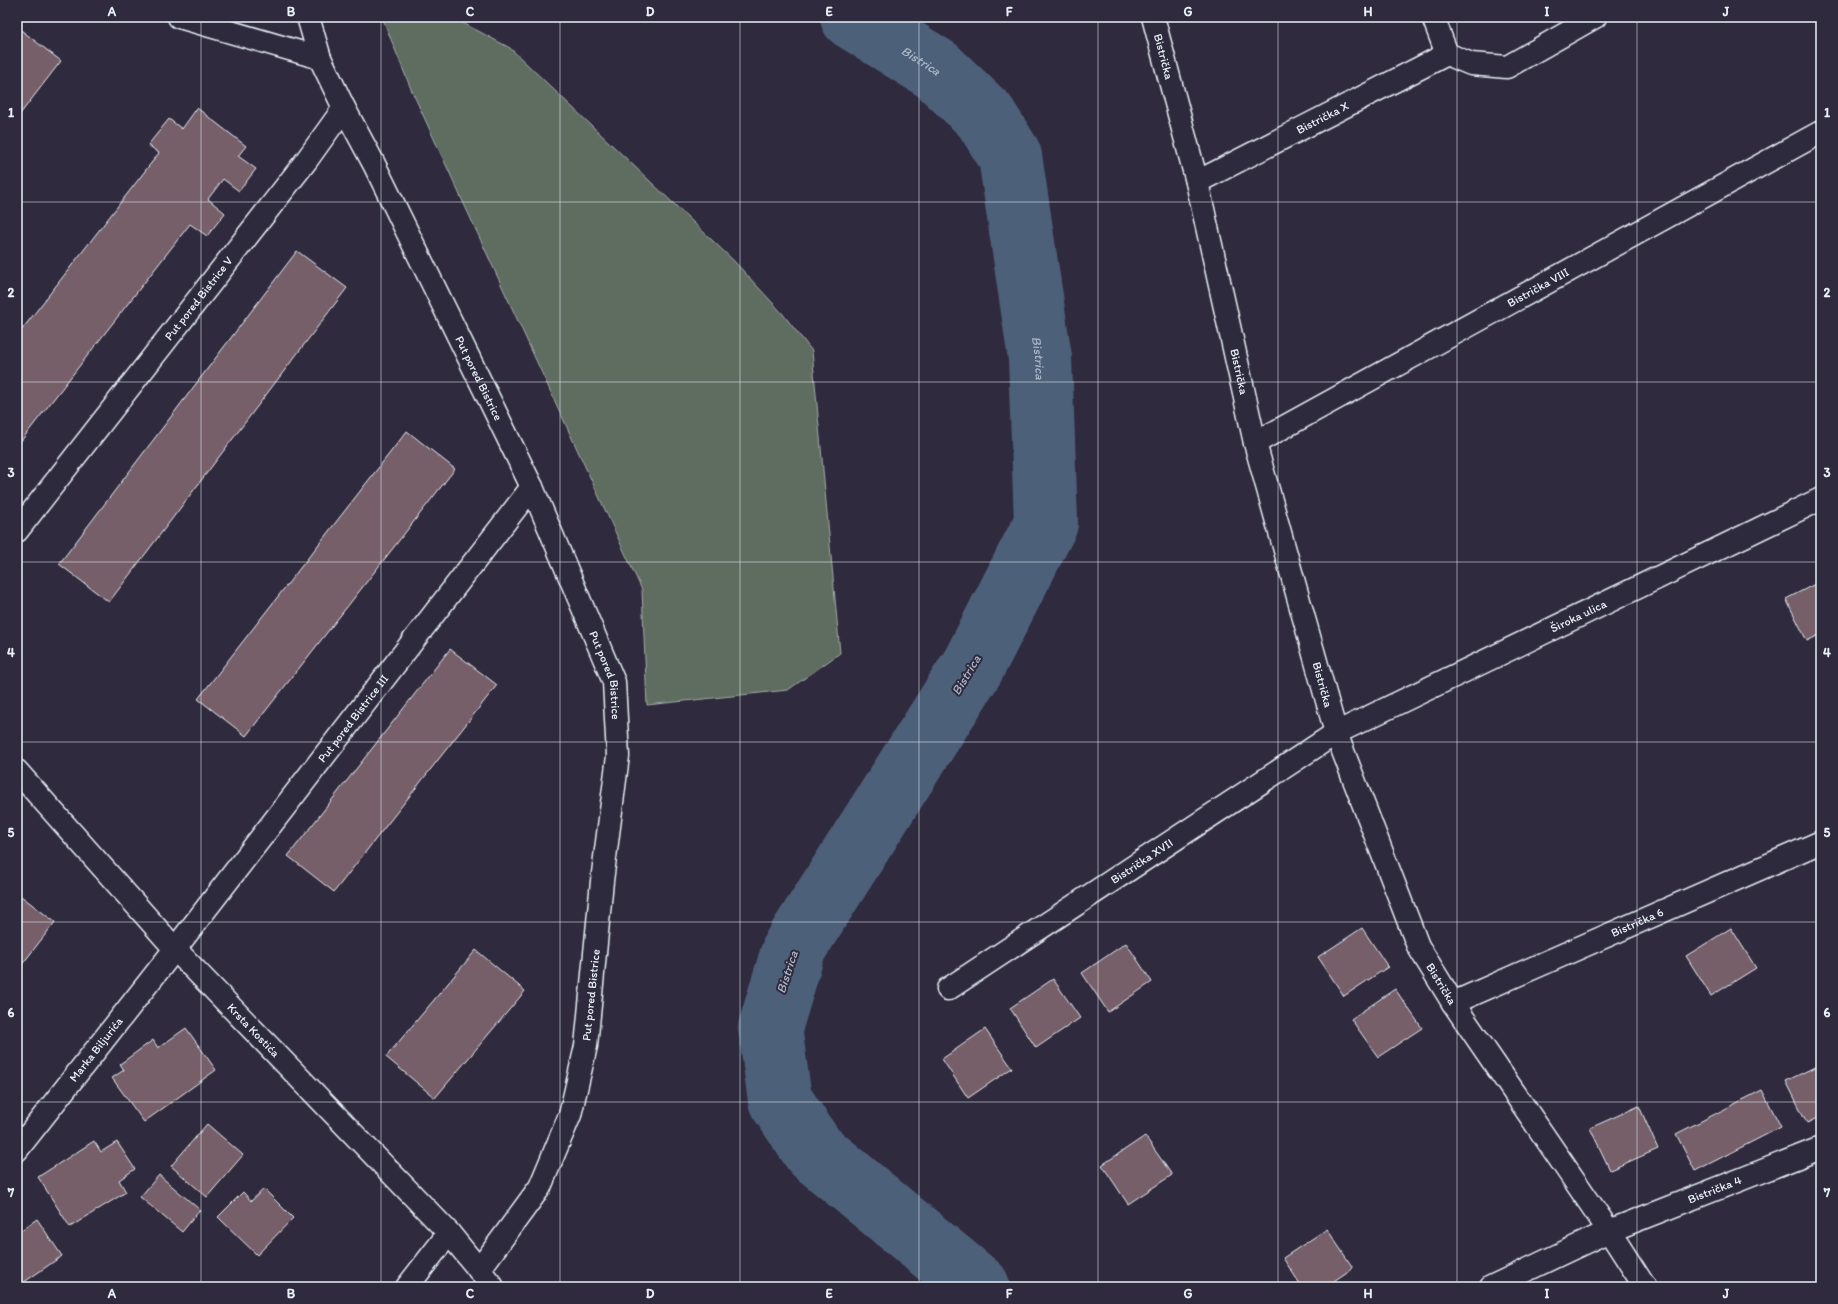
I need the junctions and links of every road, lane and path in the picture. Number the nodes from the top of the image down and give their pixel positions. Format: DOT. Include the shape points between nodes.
graph roads {
  1 [pos="179,17"];
  2 [pos="308,17"];
  3 [pos="1153,17"];
  4 [pos="1433,17"];
  5 [pos="1595,17"];
  6 [pos="1448,54"];
  7 [pos="320,58"];
  8 [pos="344,108"];
  9 [pos="1821,132"];
  10 [pos="1197,182"];
  11 [pos="1255,443"];
  12 [pos="532,487"];
  13 [pos="1821,499"];
  14 [pos="17,531"];
  15 [pos="1336,733"];
  16 [pos="17,771"];
  17 [pos="1821,842"];
  18 [pos="175,949"];
  19 [pos="948,989"];
  20 [pos="1453,1004"];
  21 [pos="1821,1148"];
  22 [pos="17,1150"];
  23 [pos="1609,1231"];
  24 [pos="449,1233"];
  25 [pos="479,1270"];
  26 [pos="406,1287"];
  27 [pos="493,1287"];
  28 [pos="1491,1287"];
  29 [pos="1645,1287"];
  1 -- 7 [label="street"];
  2 -- 7 [label="street"];
  3 -- 10 [label="street, Bistrička"];
  4 -- 6 [label="street"];
  5 -- 6 [label="street" via="1507,66 1471,64"];
  6 -- 10 [label="street, Bistrička X"];
  7 -- 8 [label="street"];
  8 -- 12 [label="street, Put pored Bistrice"];
  8 -- 14 [label="street, Put pored Bistrice V" via="306,161"];
  9 -- 11 [label="street, Bistrička VIII"];
  10 -- 11 [label="street, Bistrička"];
  11 -- 15 [label="street, Bistrička"];
  12 -- 18 [label="street, Put pored Bistrice III"];
  12 -- 25 [label="street, Put pored Bistrice" via="614,682 618,756 602,881 586,1046 570,1115 540,1187"];
  13 -- 15 [label="street, Široka ulica"];
  15 -- 19 [label="street, Bistrička XVII"];
  15 -- 20 [label="street, Bistrička" via="1418,946"];
  16 -- 18 [label="street, Krsta Kostića"];
  17 -- 20 [label="street, Bistrička 6"];
  18 -- 22 [label="street, Marka Biljurića"];
  18 -- 24 [label="street, Krsta Kostića"];
  20 -- 23 [label="street, Bistrička"];
  21 -- 23 [label="street, Bistrička 4"];
  23 -- 28 [label="street, Bistrička 4"];
  23 -- 29 [label="street, Bistrička"];
  24 -- 25 [label="street, Krsta Kostića"];
  24 -- 26 [label="street"];
  25 -- 27 [label="street, Krsta Kostića"];
}
